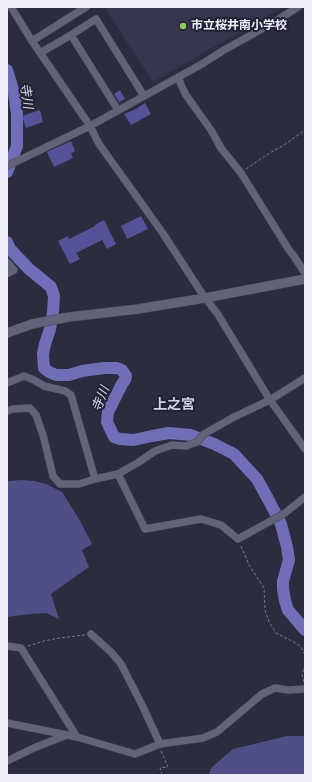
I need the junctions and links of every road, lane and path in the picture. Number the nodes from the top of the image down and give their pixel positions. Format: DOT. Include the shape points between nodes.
graph roads {
  1 [pos="11,7"];
  2 [pos="86,7"];
  3 [pos="298,7"];
  4 [pos="71,34"];
  5 [pos="32,41"];
  6 [pos="40,53"];
  7 [pos="178,77"];
  8 [pos="144,96"];
  9 [pos="118,110"];
  10 [pos="90,126"];
  11 [pos="305,130"];
  12 [pos="7,166"];
  13 [pos="240,173"];
  14 [pos="7,262"];
  15 [pos="305,273"];
  16 [pos="7,274"];
  17 [pos="305,279"];
  18 [pos="204,298"];
  19 [pos="7,333"];
  20 [pos="305,378"];
  21 [pos="7,383"];
  22 [pos="270,400"];
  23 [pos="7,411"];
  24 [pos="305,449"];
  25 [pos="118,474"];
  26 [pos="95,479"];
  27 [pos="305,497"];
  28 [pos="238,539"];
  29 [pos="91,634"];
  30 [pos="7,646"];
  31 [pos="21,648"];
  32 [pos="305,655"];
  33 [pos="305,664"];
  34 [pos="305,688"];
  35 [pos="7,724"];
  36 [pos="67,735"];
  37 [pos="77,737"];
  38 [pos="159,745"];
  39 [pos="7,762"];
  40 [pos="162,775"];
  1 -- 5 [label="street"];
  2 -- 5 [label="street"];
  3 -- 7 [label="street"];
  4 -- 6 [label="street"];
  4 -- 8 [label="street" via="96,19"];
  4 -- 9 [label="street"];
  5 -- 6 [label="street"];
  6 -- 10 [label="street"];
  7 -- 8 [label="street"];
  7 -- 13 [label="street" via="186,95"];
  8 -- 9 [label="street"];
  9 -- 10 [label="street"];
  10 -- 12 [label="street"];
  10 -- 18 [label="street" via="99,144 162,232"];
  11 -- 13 [label="path"];
  13 -- 15 [label="street"];
  14 -- 16 [label="street" via="14,270"];
  17 -- 18 [label="street"];
  18 -- 19 [label="street" via="69,317 32,324"];
  18 -- 22 [label="street" via="217,313"];
  20 -- 22 [label="street"];
  21 -- 26 [label="street" via="24,376 44,386 71,394"];
  22 -- 24 [label="street"];
  22 -- 25 [label="street" via="204,434 197,442 186,446 172,445 155,451"];
  23 -- 26 [label="street" via="30,408 36,414 52,476 60,484 79,484"];
  25 -- 26 [label="street"];
  25 -- 28 [label="street" via="145,529 201,519 221,525"];
  27 -- 28 [label="street" via="285,513"];
  28 -- 32 [label="path" via="264,588 265,610 269,622 276,633 294,642"];
  29 -- 31 [label="path" via="44,641"];
  29 -- 38 [label="street" via="121,664"];
  30 -- 31 [label="street"];
  31 -- 37 [label="street"];
  33 -- 34 [label="path" via="302,675"];
  34 -- 38 [label="street" via="275,688 262,694 217,732 203,738"];
  35 -- 36 [label="street"];
  36 -- 37 [label="street"];
  36 -- 39 [label="street"];
  37 -- 38 [label="street" via="135,754"];
  38 -- 40 [label="path" via="168,767 160,768"];
}
